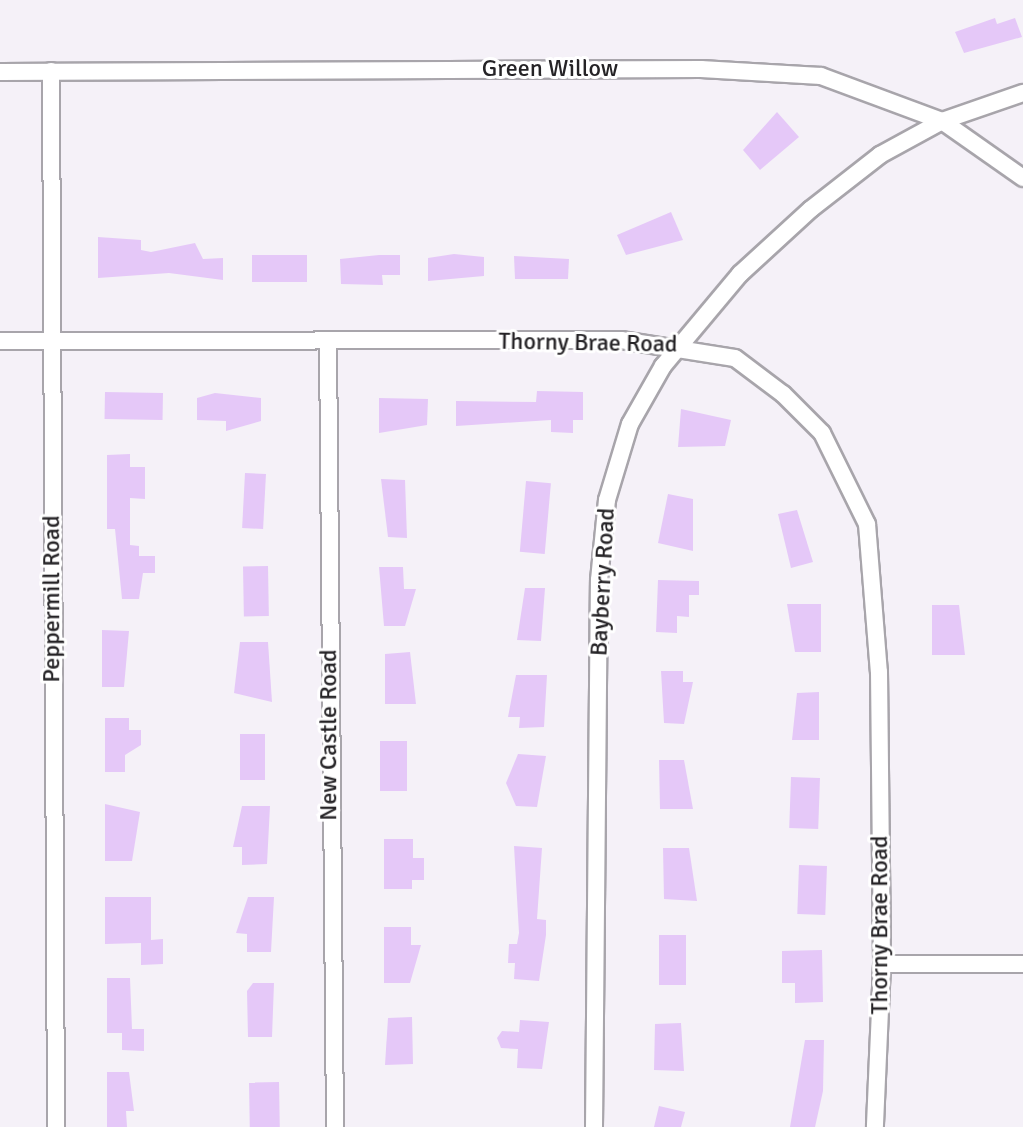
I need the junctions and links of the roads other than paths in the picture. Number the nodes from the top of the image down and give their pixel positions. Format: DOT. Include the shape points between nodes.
graph roads {
  1 [pos="51,71"];
  2 [pos="0,72"];
  3 [pos="1023,93"];
  4 [pos="942,121"];
  5 [pos="1023,178"];
  6 [pos="51,340"];
  7 [pos="0,341"];
  8 [pos="328,342"];
  9 [pos="682,344"];
  10 [pos="882,964"];
  11 [pos="1023,964"];
  12 [pos="56,1127"];
  13 [pos="335,1127"];
  14 [pos="594,1127"];
  15 [pos="875,1127"];
  1 -- 2 [label="street, Green Willow"];
  1 -- 4 [label="street, Green Willow" via="701,69 821,76"];
  1 -- 6 [label="street, Peppermill Road"];
  3 -- 4 [label="street, Bayberry Road"];
  4 -- 5 [label="street, Green Willow"];
  4 -- 9 [label="street, Bayberry Road" via="880,155 811,209 740,274"];
  6 -- 7 [label="street, Thorny Brae Road"];
  6 -- 8 [label="street, Thorny Brae Road"];
  6 -- 12 [label="street, Peppermill Road"];
  8 -- 9 [label="street, Thorny Brae Road"];
  8 -- 13 [label="street, New Castle Road"];
  9 -- 10 [label="street, Thorny Brae Road" via="735,358 783,394 822,433 867,524 879,672"];
  9 -- 14 [label="street, Bayberry Road" via="630,424 607,500 599,580"];
  10 -- 11 [label="street"];
  10 -- 15 [label="street, Thorny Brae Road"];
}
